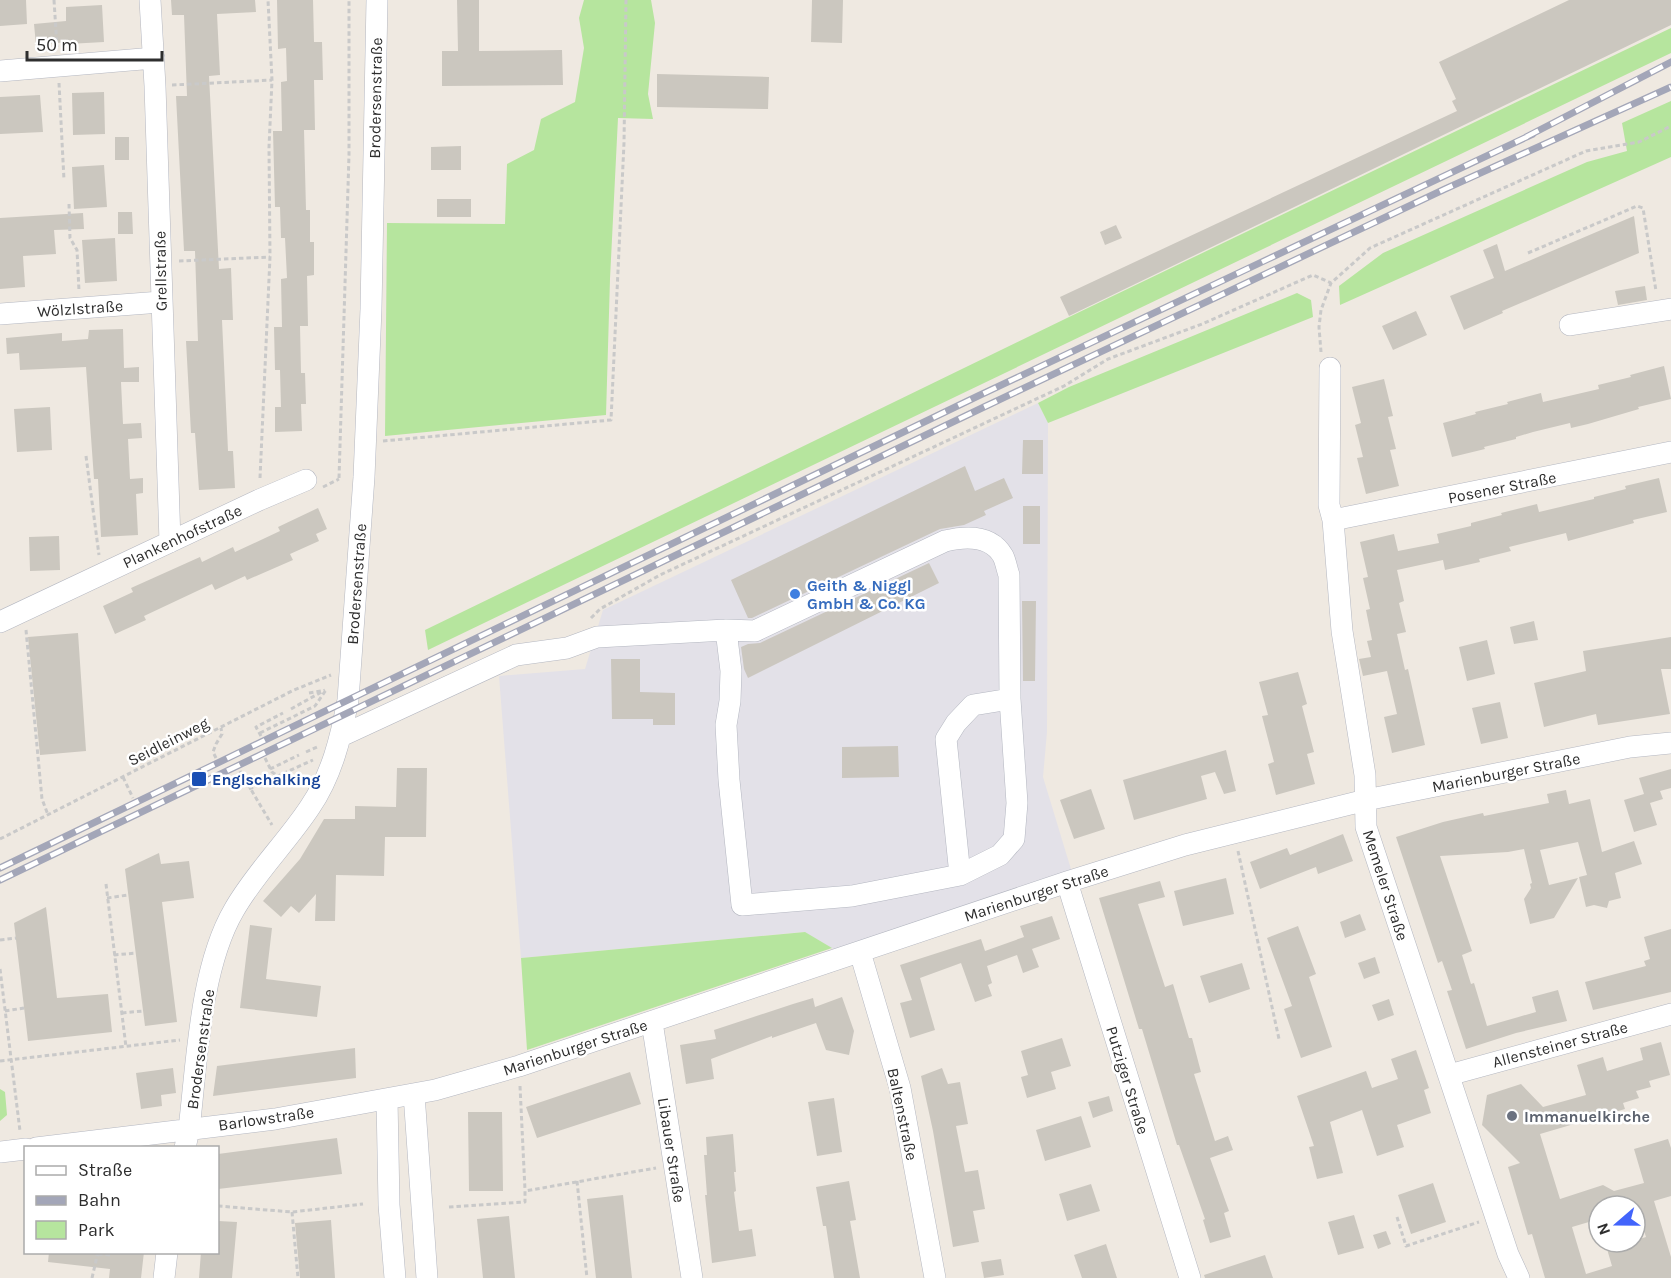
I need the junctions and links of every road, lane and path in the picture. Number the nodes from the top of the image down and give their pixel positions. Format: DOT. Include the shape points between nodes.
graph roads {
  1 [pos="54,0"];
  2 [pos="150,0"];
  3 [pos="268,0"];
  4 [pos="349,0"];
  5 [pos="377,0"];
  6 [pos="626,0"];
  7 [pos="154,58"];
  8 [pos="58,66"];
  9 [pos="0,71"];
  10 [pos="272,80"];
  11 [pos="155,86"];
  12 [pos="1671,126"];
  13 [pos="64,180"];
  14 [pos="69,204"];
  15 [pos="1528,254"];
  16 [pos="270,257"];
  17 [pos="160,261"];
  18 [pos="1331,282"];
  19 [pos="161,302"];
  20 [pos="80,308"];
  21 [pos="1665,310"];
  22 [pos="0,314"];
  23 [pos="1570,325"];
  24 [pos="1330,370"];
  25 [pos="365,443"];
  26 [pos="1671,452"];
  27 [pos="86,456"];
  28 [pos="364,477"];
  29 [pos="339,478"];
  30 [pos="306,480"];
  31 [pos="260,500"];
  32 [pos="1334,520"];
  33 [pos="170,542"];
  34 [pos="101,574"];
  35 [pos="24,611"];
  36 [pos="0,622"];
  37 [pos="587,623"];
  38 [pos="726,630"];
  39 [pos="349,668"];
  40 [pos="326,690"];
  41 [pos="309,693"];
  42 [pos="1010,699"];
  43 [pos="291,709"];
  44 [pos="283,713"];
  45 [pos="220,728"];
  46 [pos="341,736"];
  47 [pos="1671,743"];
  48 [pos="299,755"];
  49 [pos="216,758"];
  50 [pos="265,758"];
  51 [pos="316,758"];
  52 [pos="270,769"];
  53 [pos="240,771"];
  54 [pos="278,776"];
  55 [pos="123,777"];
  56 [pos="249,789"];
  57 [pos="133,798"];
  58 [pos="1366,800"];
  59 [pos="48,815"];
  60 [pos="274,828"];
  61 [pos="1234,833"];
  62 [pos="0,839"];
  63 [pos="960,875"];
  64 [pos="1067,882"];
  65 [pos="106,884"];
  66 [pos="128,895"];
  67 [pos="107,898"];
  68 [pos="16,938"];
  69 [pos="0,940"];
  70 [pos="136,952"];
  71 [pos="860,952"];
  72 [pos="114,955"];
  73 [pos="0,969"];
  74 [pos="24,1008"];
  75 [pos="5,1011"];
  76 [pos="143,1011"];
  77 [pos="122,1013"];
  78 [pos="1671,1014"];
  79 [pos="652,1022"];
  80 [pos="182,1040"];
  81 [pos="1279,1040"];
  82 [pos="126,1047"];
  83 [pos="11,1060"];
  84 [pos="0,1062"];
  85 [pos="519,1066"];
  86 [pos="1449,1075"];
  87 [pos="414,1094"];
  88 [pos="387,1099"];
  89 [pos="118,1137"];
  90 [pos="187,1138"];
  91 [pos="27,1145"];
  92 [pos="134,1146"];
  93 [pos="0,1152"];
  94 [pos="675,1165"];
  95 [pos="577,1181"];
  96 [pos="525,1191"];
  97 [pos="363,1204"];
  98 [pos="219,1206"];
  99 [pos="449,1207"];
  100 [pos="292,1212"];
  101 [pos="1397,1217"];
  102 [pos="1496,1217"];
  103 [pos="98,1254"];
  104 [pos="104,1254"];
  105 [pos="167,1254"];
  106 [pos="111,1255"];
  107 [pos="92,1278"];
  108 [pos="164,1278"];
  109 [pos="298,1278"];
  110 [pos="395,1278"];
  111 [pos="427,1278"];
  112 [pos="587,1278"];
  113 [pos="692,1278"];
  114 [pos="934,1278"];
  115 [pos="1190,1278"];
  116 [pos="1518,1278"];
  1 -- 8 [label="path"];
  2 -- 7 [label="street, Grellstraße"];
  3 -- 10 [label="path"];
  4 -- 29 [label="path" via="349,155"];
  5 -- 25 [label="street, Brodersenstraße" via="372,309"];
  6 -- 25 [label="path" via="612,420"];
  7 -- 8 [label="street"];
  7 -- 11 [label="street, Grellstraße"];
  8 -- 9 [label="street"];
  8 -- 13 [label="path"];
  10 -- 11 [label="path"];
  10 -- 16 [label="path" via="268,147"];
  11 -- 17 [label="street, Grellstraße"];
  12 -- 18 [label="path" via="1639,142 1586,151 1370,248"];
  14 -- 20 [label="path" via="70,238 77,250"];
  15 -- 21 [label="path" via="1637,206 1643,208"];
  16 -- 17 [label="path"];
  16 -- 31 [label="path"];
  17 -- 19 [label="street, Grellstraße"];
  18 -- 24 [label="path" via="1319,327 1322,360"];
  18 -- 37 [label="path" via="1313,275 1202,324 1108,359 1064,387 660,575 600,609"];
  19 -- 20 [label="street, Wölzlstraße"];
  19 -- 33 [label="street, Grellstraße"];
  20 -- 22 [label="street, Wölzlstraße"];
  21 -- 23 [label="street"];
  24 -- 32 [label="street, Memeler Straße" via="1329,505"];
  25 -- 28 [label="street, Brodersenstraße"];
  26 -- 32 [label="street, Posener Straße"];
  27 -- 34 [label="path"];
  28 -- 29 [label="path"];
  28 -- 39 [label="street, Brodersenstraße"];
  29 -- 30 [label="path" via="316,491"];
  30 -- 31 [label="street, Plankenhofstraße"];
  31 -- 33 [label="street, Plankenhofstraße"];
  32 -- 58 [label="street, Memeler Straße" via="1342,631"];
  33 -- 34 [label="street, Plankenhofstraße"];
  34 -- 35 [label="street, Plankenhofstraße"];
  35 -- 36 [label="street, Plankenhofstraße"];
  35 -- 59 [label="path" via="38,769"];
  38 -- 42 [label="street" via="755,631 767,627 945,541 978,538 992,544 1003,556 1009,575"];
  38 -- 46 [label="street" via="597,637 567,648 516,655"];
  38 -- 63 [label="street" via="731,671 726,725 729,780 742,904 852,896"];
  39 -- 45 [label="path, Seidleinweg" via="294,690"];
  39 -- 46 [label="street, Brodersenstraße"];
  40 -- 41 [label="path"];
  40 -- 43 [label="path"];
  40 -- 44 [label="path" via="315,706 260,735 256,727"];
  42 -- 63 [label="street" via="1017,803 1014,839 1000,855"];
  42 -- 63 [label="street" via="973,705 946,739"];
  45 -- 49 [label="path" via="222,734 213,752"];
  45 -- 55 [label="path, Seidleinweg"];
  46 -- 90 [label="street, Brodersenstraße" via="327,778 311,807 234,910 216,948 203,1012"];
  47 -- 58 [label="street, Marienburger Straße" via="1630,747"];
  48 -- 52 [label="path"];
  50 -- 52 [label="path"];
  51 -- 54 [label="path"];
  52 -- 54 [label="path"];
  53 -- 56 [label="path"];
  54 -- 56 [label="path"];
  55 -- 57 [label="path"];
  55 -- 59 [label="path, Seidleinweg"];
  56 -- 60 [label="path"];
  58 -- 61 [label="street, Marienburger Straße"];
  58 -- 86 [label="street, Memeler Straße" via="1366,827"];
  59 -- 62 [label="path, Seidleinweg"];
  61 -- 64 [label="street, Marienburger Straße"];
  61 -- 81 [label="path"];
  64 -- 71 [label="street, Marienburger Straße"];
  64 -- 115 [label="street, Putziger Straße"];
  65 -- 67 [label="path"];
  66 -- 67 [label="path"];
  67 -- 72 [label="path"];
  68 -- 69 [label="path"];
  70 -- 72 [label="path"];
  71 -- 79 [label="street, Marienburger Straße"];
  71 -- 114 [label="street, Baltenstraße" via="900,1088"];
  72 -- 77 [label="path"];
  73 -- 75 [label="path"];
  74 -- 75 [label="path"];
  75 -- 83 [label="path"];
  76 -- 77 [label="path"];
  77 -- 82 [label="path"];
  78 -- 86 [label="street, Allensteiner Straße"];
  79 -- 85 [label="street, Marienburger Straße"];
  79 -- 94 [label="street, Libauer Straße"];
  80 -- 82 [label="path"];
  82 -- 83 [label="path"];
  83 -- 84 [label="path"];
  83 -- 91 [label="path"];
  85 -- 87 [label="street, Marienburger Straße"];
  85 -- 96 [label="path"];
  86 -- 102 [label="street, Memeler Straße"];
  87 -- 88 [label="street, Barlowstraße"];
  87 -- 111 [label="street"];
  88 -- 90 [label="street, Barlowstraße"];
  88 -- 110 [label="street"];
  89 -- 90 [label="street, Barlowstraße"];
  89 -- 91 [label="street, Barlowstraße"];
  89 -- 92 [label="street"];
  91 -- 93 [label="street, Barlowstraße"];
  94 -- 95 [label="path"];
  94 -- 113 [label="street, Libauer Straße"];
  95 -- 96 [label="path"];
  95 -- 112 [label="path"];
  96 -- 99 [label="path" via="525,1202"];
  97 -- 100 [label="path"];
  98 -- 100 [label="path"];
  100 -- 109 [label="path"];
  101 -- 102 [label="path" via="1406,1246"];
  102 -- 116 [label="street, Memeler Straße"];
  103 -- 107 [label="path"];
  104 -- 106 [label="path"];
  105 -- 108 [label="street"];
}
